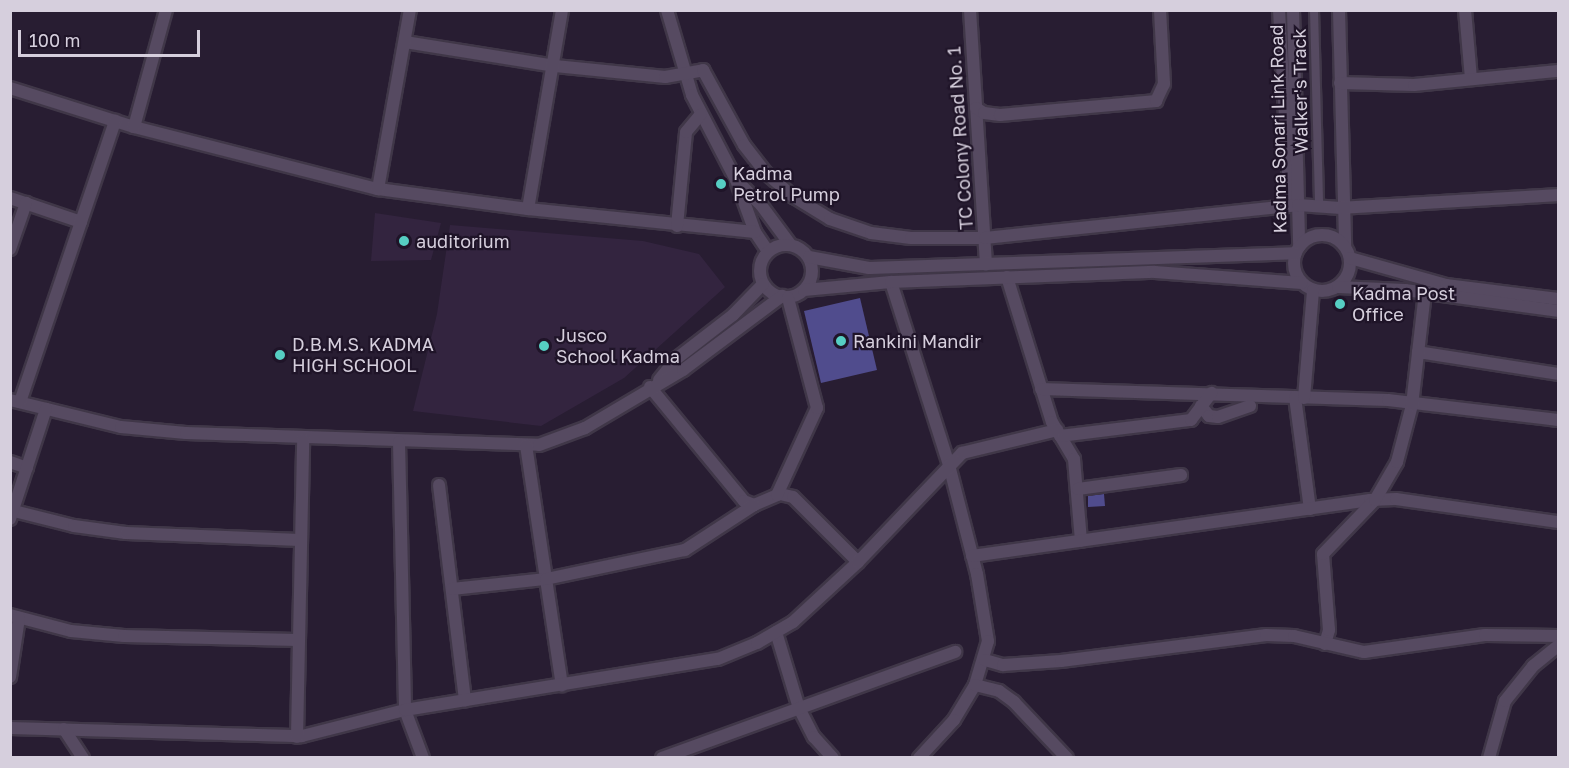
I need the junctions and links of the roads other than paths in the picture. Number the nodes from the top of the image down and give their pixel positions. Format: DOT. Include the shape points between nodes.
graph roads {
  1 [pos="166,10"];
  2 [pos="410,10"];
  3 [pos="562,10"];
  4 [pos="667,10"];
  5 [pos="970,10"];
  6 [pos="1160,10"];
  7 [pos="1279,10"];
  8 [pos="1293,10"];
  9 [pos="1314,10"];
  10 [pos="1339,10"];
  11 [pos="1465,10"];
  12 [pos="405,42"];
  13 [pos="555,66"];
  14 [pos="1558,70"];
  15 [pos="684,73"];
  16 [pos="1471,79"];
  17 [pos="1340,83"];
  18 [pos="10,88"];
  19 [pos="976,108"];
  20 [pos="701,114"];
  21 [pos="115,121"];
  22 [pos="134,127"];
  23 [pos="736,180"];
  24 [pos="378,189"];
  25 [pos="1558,195"];
  26 [pos="10,198"];
  27 [pos="26,203"];
  28 [pos="1294,206"];
  29 [pos="1319,207"];
  30 [pos="1341,208"];
  31 [pos="528,209"];
  32 [pos="81,222"];
  33 [pos="677,226"];
  34 [pos="755,232"];
  35 [pos="985,238"];
  36 [pos="790,244"];
  37 [pos="10,249"];
  38 [pos="1297,250"];
  39 [pos="768,251"];
  40 [pos="1347,252"];
  41 [pos="809,257"];
  42 [pos="986,264"];
  43 [pos="1007,277"];
  44 [pos="891,282"];
  45 [pos="763,284"];
  46 [pos="1307,286"];
  47 [pos="1338,287"];
  48 [pos="804,290"];
  49 [pos="1425,292"];
  50 [pos="785,297"];
  51 [pos="1558,299"];
  52 [pos="1558,311"];
  53 [pos="1418,352"];
  54 [pos="1558,374"];
  55 [pos="653,385"];
  56 [pos="1041,389"];
  57 [pos="1211,393"];
  58 [pos="1299,398"];
  59 [pos="15,401"];
  60 [pos="1412,405"];
  61 [pos="1202,406"];
  62 [pos="1250,406"];
  63 [pos="46,409"];
  64 [pos="1558,420"];
  65 [pos="1058,433"];
  66 [pos="303,440"];
  67 [pos="399,442"];
  68 [pos="526,445"];
  69 [pos="10,462"];
  70 [pos="949,465"];
  71 [pos="27,468"];
  72 [pos="1181,476"];
  73 [pos="439,485"];
  74 [pos="1078,489"];
  75 [pos="777,495"];
  76 [pos="1375,500"];
  77 [pos="754,505"];
  78 [pos="1310,509"];
  79 [pos="11,513"];
  80 [pos="1558,522"];
  81 [pos="300,540"];
  82 [pos="1081,541"];
  83 [pos="972,556"];
  84 [pos="858,562"];
  85 [pos="546,579"];
  86 [pos="452,589"];
  87 [pos="15,616"];
  88 [pos="776,632"];
  89 [pos="1558,636"];
  90 [pos="297,640"];
  91 [pos="1325,644"];
  92 [pos="1558,646"];
  93 [pos="955,652"];
  94 [pos="985,660"];
  95 [pos="10,677"];
  96 [pos="562,685"];
  97 [pos="975,685"];
  98 [pos="465,700"];
  99 [pos="799,708"];
  100 [pos="405,710"];
  101 [pos="10,728"];
  102 [pos="64,729"];
  103 [pos="297,737"];
  104 [pos="83,758"];
  105 [pos="423,758"];
  106 [pos="662,758"];
  107 [pos="833,758"];
  108 [pos="919,758"];
  109 [pos="1067,758"];
  110 [pos="1489,758"];
  1 -- 22 [label="street"];
  2 -- 12 [label="street"];
  3 -- 13 [label="street"];
  4 -- 15 [label="street"];
  5 -- 19 [label="street, TC Colony Road No. 1"];
  6 -- 19 [label="street" via="1164,84 1156,101 1000,115"];
  7 -- 28 [label="street"];
  8 -- 28 [label="street, Kadma Sonari Link Road"];
  9 -- 29 [label="street, Walker's Track"];
  10 -- 17 [label="street"];
  11 -- 16 [label="street"];
  12 -- 13 [label="street"];
  12 -- 24 [label="street"];
  13 -- 15 [label="street" via="665,77"];
  13 -- 31 [label="street"];
  14 -- 16 [label="street"];
  15 -- 20 [label="street"];
  15 -- 35 [label="street" via="698,68 706,73 724,113 766,173 794,197 830,219 871,233 911,238"];
  16 -- 17 [label="street" via="1414,85"];
  17 -- 30 [label="street"];
  18 -- 21 [label="street"];
  19 -- 35 [label="street, TC Colony Road No. 1"];
  20 -- 23 [label="street"];
  20 -- 33 [label="street" via="686,132"];
  21 -- 22 [label="street"];
  21 -- 32 [label="street"];
  22 -- 24 [label="street"];
  23 -- 34 [label="street"];
  23 -- 36 [label="street"];
  24 -- 31 [label="street"];
  25 -- 30 [label="street"];
  26 -- 27 [label="street"];
  27 -- 32 [label="street"];
  27 -- 37 [label="street"];
  28 -- 29 [label="street"];
  28 -- 35 [label="street"];
  28 -- 38 [label="street, Kadma Sonari Link Road"];
  29 -- 30 [label="street"];
  30 -- 40 [label="street"];
  31 -- 33 [label="street"];
  32 -- 59 [label="street"];
  33 -- 34 [label="street"];
  34 -- 39 [label="street"];
  35 -- 42 [label="street, TC Colony Road No. 1"];
  36 -- 39 [label="street"];
  36 -- 41 [label="street"];
  38 -- 40 [label="street" via="1322,235"];
  38 -- 42 [label="street"];
  38 -- 46 [label="street" via="1294,264"];
  39 -- 45 [label="street" via="762,261"];
  40 -- 47 [label="street" via="1346,279"];
  40 -- 51 [label="street" via="1446,285"];
  41 -- 42 [label="street" via="869,268"];
  41 -- 48 [label="street" via="811,280"];
  43 -- 44 [label="street"];
  43 -- 46 [label="street" via="1155,272"];
  43 -- 56 [label="street"];
  44 -- 48 [label="street"];
  44 -- 70 [label="street"];
  45 -- 50 [label="street"];
  45 -- 55 [label="street" via="733,315 676,359"];
  46 -- 47 [label="street" via="1326,291"];
  46 -- 58 [label="street"];
  47 -- 49 [label="street"];
  48 -- 50 [label="street"];
  49 -- 52 [label="street"];
  49 -- 53 [label="street"];
  50 -- 55 [label="street" via="683,370"];
  50 -- 75 [label="street" via="817,408"];
  53 -- 54 [label="street"];
  53 -- 60 [label="street"];
  55 -- 68 [label="street" via="585,428 559,440"];
  55 -- 77 [label="street" via="744,501"];
  56 -- 57 [label="street"];
  56 -- 65 [label="street"];
  57 -- 58 [label="street"];
  57 -- 61 [label="street"];
  58 -- 60 [label="street" via="1388,400"];
  58 -- 78 [label="street"];
  59 -- 63 [label="street"];
  60 -- 64 [label="street"];
  60 -- 76 [label="street" via="1397,462"];
  61 -- 62 [label="street" via="1209,416 1218,417"];
  61 -- 65 [label="street" via="1191,420"];
  63 -- 66 [label="street" via="121,427"];
  63 -- 71 [label="street"];
  65 -- 70 [label="street" via="969,450"];
  65 -- 74 [label="street" via="1074,459"];
  66 -- 67 [label="street"];
  66 -- 81 [label="street"];
  67 -- 68 [label="street"];
  67 -- 100 [label="street"];
  68 -- 85 [label="street"];
  69 -- 71 [label="street"];
  70 -- 83 [label="street"];
  70 -- 84 [label="street"];
  71 -- 79 [label="street"];
  72 -- 74 [label="street"];
  73 -- 86 [label="street"];
  74 -- 82 [label="street"];
  75 -- 77 [label="street"];
  75 -- 84 [label="street" via="793,497"];
  76 -- 78 [label="street"];
  76 -- 80 [label="street" via="1396,499"];
  76 -- 91 [label="street" via="1323,554 1329,630"];
  77 -- 85 [label="street" via="685,550"];
  78 -- 82 [label="street"];
  79 -- 81 [label="street" via="126,533"];
  81 -- 90 [label="street"];
  82 -- 83 [label="street"];
  83 -- 94 [label="street" via="988,641"];
  84 -- 88 [label="street" via="793,622"];
  85 -- 86 [label="street"];
  85 -- 96 [label="street"];
  86 -- 98 [label="street"];
  87 -- 90 [label="street" via="72,631 124,636"];
  87 -- 95 [label="street"];
  88 -- 96 [label="street" via="718,659"];
  88 -- 99 [label="street"];
  89 -- 91 [label="street" via="1485,635 1364,652"];
  90 -- 103 [label="street"];
  91 -- 94 [label="street" via="1266,634 1061,661 1003,665"];
  92 -- 110 [label="street" via="1533,666 1505,701"];
  93 -- 99 [label="street"];
  94 -- 97 [label="street"];
  96 -- 98 [label="street"];
  97 -- 108 [label="street" via="954,720"];
  97 -- 109 [label="street" via="999,691 1014,702"];
  98 -- 100 [label="street"];
  99 -- 106 [label="street"];
  99 -- 107 [label="street" via="814,737"];
  100 -- 103 [label="street" via="350,727"];
  100 -- 105 [label="street"];
  101 -- 102 [label="street"];
  102 -- 103 [label="street"];
  102 -- 104 [label="street"];
}
